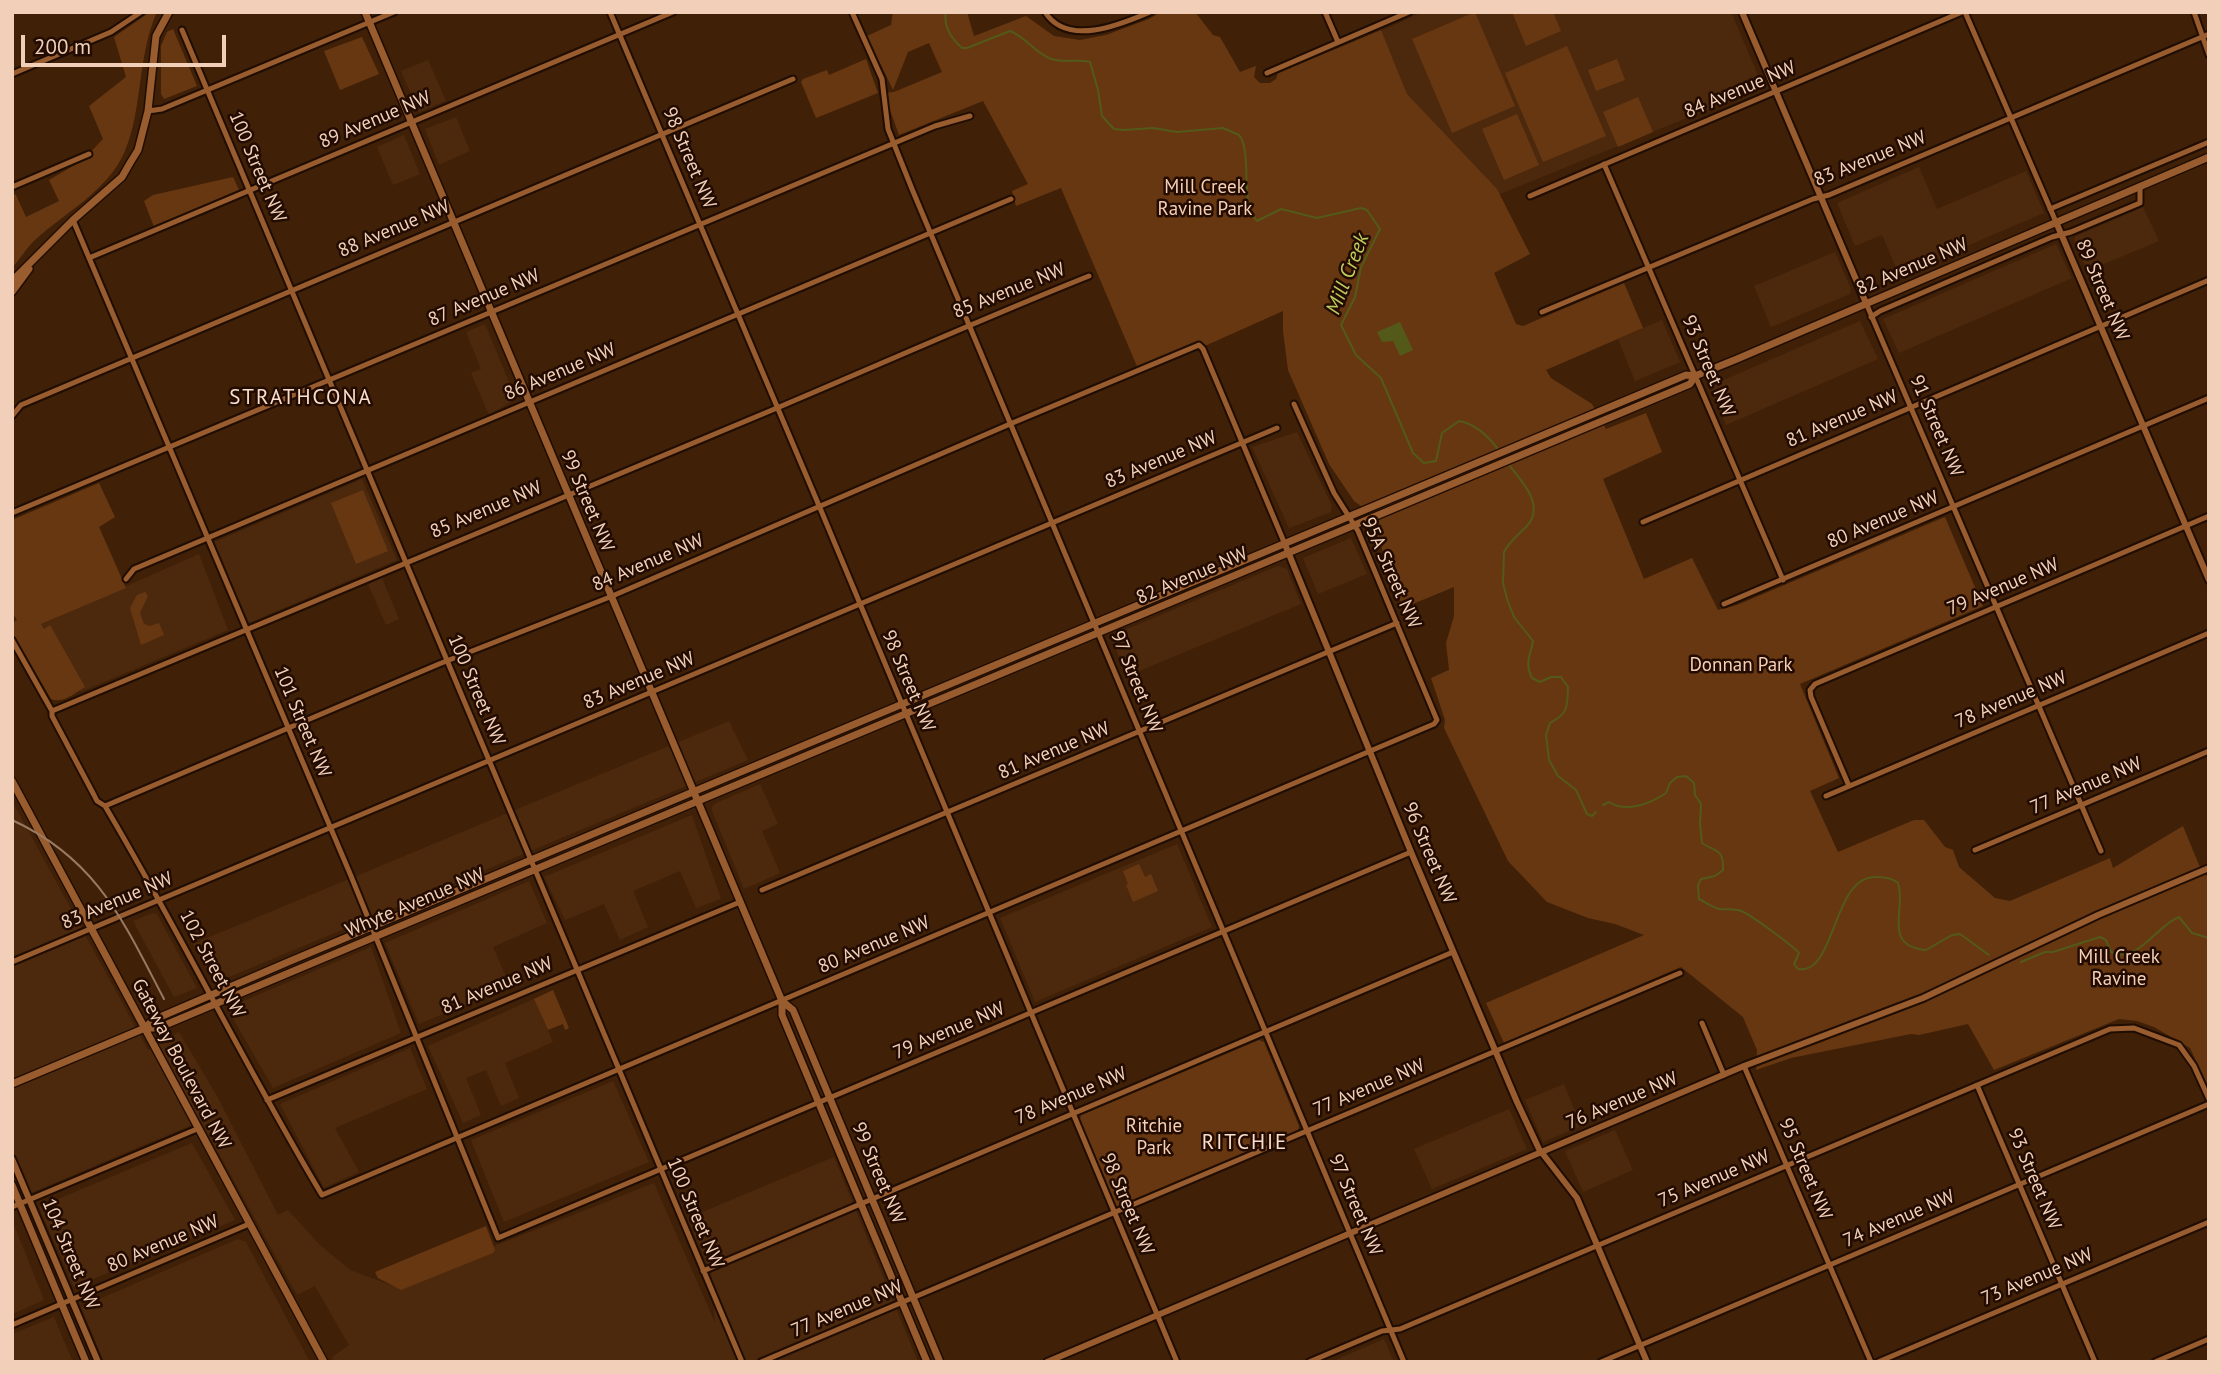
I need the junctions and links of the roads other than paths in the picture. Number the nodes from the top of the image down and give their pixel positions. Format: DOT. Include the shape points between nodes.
graph roads {
  1 [pos="141,12"];
  2 [pos="169,12"];
  3 [pos="365,12"];
  4 [pos="394,12"];
  5 [pos="610,12"];
  6 [pos="673,12"];
  7 [pos="852,12"];
  8 [pos="1045,12"];
  9 [pos="1150,12"];
  10 [pos="1325,12"];
  11 [pos="1409,12"];
  12 [pos="1742,12"];
  13 [pos="1964,12"];
  14 [pos="2194,12"];
  15 [pos="369,23"];
  16 [pos="182,30"];
  17 [pos="2209,34"];
  18 [pos="620,35"];
  19 [pos="2201,37"];
  20 [pos="1338,42"];
  21 [pos="2209,55"];
  22 [pos="1267,73"];
  23 [pos="12,74"];
  24 [pos="793,79"];
  25 [pos="207,90"];
  26 [pos="1776,92"];
  27 [pos="148,111"];
  28 [pos="970,116"];
  29 [pos="2011,118"];
  30 [pos="411,122"];
  31 [pos="662,134"];
  32 [pos="2209,142"];
  33 [pos="894,144"];
  34 [pos="89,154"];
  35 [pos="2209,157"];
  36 [pos="1605,164"];
  37 [pos="2140,186"];
  38 [pos="12,187"];
  39 [pos="249,190"];
  40 [pos="1530,196"];
  41 [pos="1821,197"];
  42 [pos="1011,199"];
  43 [pos="2050,209"];
  44 [pos="73,220"];
  45 [pos="453,222"];
  46 [pos="2056,222"];
  47 [pos="701,225"];
  48 [pos="931,234"];
  49 [pos="2061,235"];
  50 [pos="89,258"];
  51 [pos="35,260"];
  52 [pos="1649,268"];
  53 [pos="1089,275"];
  54 [pos="2209,280"];
  55 [pos="12,281"];
  56 [pos="291,289"];
  57 [pos="12,292"];
  58 [pos="1866,303"];
  59 [pos="1542,312"];
  60 [pos="491,313"];
  61 [pos="738,314"];
  62 [pos="1871,317"];
  63 [pos="969,324"];
  64 [pos="2100,326"];
  65 [pos="1201,345"];
  66 [pos="130,358"];
  67 [pos="1696,376"];
  68 [pos="329,380"];
  69 [pos="2209,398"];
  70 [pos="528,402"];
  71 [pos="1294,404"];
  72 [pos="778,407"];
  73 [pos="1910,407"];
  74 [pos="12,416"];
  75 [pos="1010,424"];
  76 [pos="2143,426"];
  77 [pos="1277,428"];
  78 [pos="1243,443"];
  79 [pos="169,447"];
  80 [pos="367,470"];
  81 [pos="1740,480"];
  82 [pos="567,494"];
  83 [pos="1384,507"];
  84 [pos="1953,507"];
  85 [pos="820,508"];
  86 [pos="12,513"];
  87 [pos="1348,516"];
  88 [pos="2209,516"];
  89 [pos="1643,522"];
  90 [pos="1052,523"];
  91 [pos="1353,525"];
  92 [pos="2186,526"];
  93 [pos="207,538"];
  94 [pos="1284,542"];
  95 [pos="1289,553"];
  96 [pos="405,562"];
  97 [pos="126,579"];
  98 [pos="1783,580"];
  99 [pos="2209,580"];
  100 [pos="610,597"];
  101 [pos="859,604"];
  102 [pos="1724,604"];
  103 [pos="1996,607"];
  104 [pos="1094,622"];
  105 [pos="1397,623"];
  106 [pos="246,630"];
  107 [pos="1098,632"];
  108 [pos="2209,633"];
  109 [pos="12,640"];
  110 [pos="1329,652"];
  111 [pos="447,661"];
  112 [pos="651,693"];
  113 [pos="901,704"];
  114 [pos="2039,706"];
  115 [pos="52,711"];
  116 [pos="905,714"];
  117 [pos="1437,720"];
  118 [pos="288,728"];
  119 [pos="1139,733"];
  120 [pos="2209,751"];
  121 [pos="1371,752"];
  122 [pos="489,762"];
  123 [pos="12,781"];
  124 [pos="1849,786"];
  125 [pos="693,792"];
  126 [pos="1826,796"];
  127 [pos="697,802"];
  128 [pos="2081,805"];
  129 [pos="105,806"];
  130 [pos="946,813"];
  131 [pos="330,829"];
  132 [pos="1181,832"];
  133 [pos="1975,850"];
  134 [pos="1411,852"];
  135 [pos="2101,852"];
  136 [pos="530,860"];
  137 [pos="2209,868"];
  138 [pos="534,870"];
  139 [pos="762,890"];
  140 [pos="160,900"];
  141 [pos="740,902"];
  142 [pos="988,913"];
  143 [pos="372,927"];
  144 [pos="91,929"];
  145 [pos="1222,932"];
  146 [pos="376,937"];
  147 [pos="1453,952"];
  148 [pos="12,962"];
  149 [pos="576,970"];
  150 [pos="1680,973"];
  151 [pos="211,995"];
  152 [pos="782,1002"];
  153 [pos="216,1004"];
  154 [pos="1031,1013"];
  155 [pos="1702,1023"];
  156 [pos="145,1028"];
  157 [pos="1264,1032"];
  158 [pos="416,1037"];
  159 [pos="1495,1051"];
  160 [pos="1744,1066"];
  161 [pos="619,1071"];
  162 [pos="1724,1075"];
  163 [pos="12,1084"];
  164 [pos="1977,1086"];
  165 [pos="830,1098"];
  166 [pos="2209,1099"];
  167 [pos="267,1100"];
  168 [pos="819,1103"];
  169 [pos="2209,1104"];
  170 [pos="1073,1112"];
  171 [pos="197,1129"];
  172 [pos="1306,1132"];
  173 [pos="456,1138"];
  174 [pos="1541,1152"];
  175 [pos="12,1159"];
  176 [pos="1786,1166"];
  177 [pos="660,1170"];
  178 [pos="12,1185"];
  179 [pos="2019,1185"];
  180 [pos="322,1195"];
  181 [pos="872,1198"];
  182 [pos="29,1200"];
  183 [pos="860,1203"];
  184 [pos="16,1206"];
  185 [pos="1114,1214"];
  186 [pos="2209,1222"];
  187 [pos="249,1224"];
  188 [pos="1349,1233"];
  189 [pos="498,1238"];
  190 [pos="1597,1246"];
  191 [pos="1829,1265"];
  192 [pos="703,1271"];
  193 [pos="2062,1284"];
  194 [pos="914,1298"];
  195 [pos="72,1299"];
  196 [pos="62,1303"];
  197 [pos="902,1303"];
  198 [pos="1157,1315"];
  199 [pos="12,1325"];
  200 [pos="1390,1330"];
  201 [pos="2209,1339"];
  202 [pos="1640,1345"];
  203 [pos="86,1362"];
  204 [pos="98,1362"];
  205 [pos="324,1362"];
  206 [pos="742,1362"];
  207 [pos="761,1362"];
  208 [pos="927,1362"];
  209 [pos="940,1362"];
  210 [pos="1047,1362"];
  211 [pos="1177,1362"];
  212 [pos="1309,1362"];
  213 [pos="1404,1362"];
  214 [pos="1601,1362"];
  215 [pos="1647,1362"];
  216 [pos="1871,1362"];
  217 [pos="1878,1362"];
  218 [pos="2095,1362"];
  219 [pos="2155,1362"];
  1 -- 23 [label="street" via="111,32"];
  2 -- 27 [label="main road" via="155,42"];
  3 -- 15 [label="main road, 99 Street NW"];
  4 -- 15 [label="street"];
  5 -- 18 [label="street, 98 Street NW"];
  6 -- 18 [label="street, 89 Avenue NW"];
  7 -- 33 [label="street, 97 Street NW" via="882,79 886,123"];
  8 -- 9 [label="street" via="1057,26 1082,30 1104,29"];
  10 -- 20 [label="street"];
  11 -- 20 [label="street"];
  12 -- 26 [label="street, 91 Street NW"];
  13 -- 26 [label="street, 84 Avenue NW"];
  13 -- 29 [label="street, 89 Street NW"];
  14 -- 19 [label="street"];
  15 -- 25 [label="street"];
  15 -- 30 [label="main road, 99 Street NW"];
  16 -- 25 [label="street, 100 Street NW"];
  17 -- 19 [label="street, 83 Avenue NW"];
  18 -- 30 [label="street, 89 Avenue NW"];
  18 -- 31 [label="street, 98 Street NW"];
  19 -- 21 [label="street"];
  19 -- 29 [label="street, 83 Avenue NW"];
  20 -- 22 [label="street"];
  24 -- 31 [label="street, 88 Avenue NW"];
  25 -- 27 [label="street"];
  25 -- 39 [label="street, 100 Street NW"];
  26 -- 36 [label="street, 84 Avenue NW"];
  26 -- 41 [label="street, 91 Street NW"];
  27 -- 44 [label="main road" via="138,150 122,177"];
  28 -- 33 [label="street, 87 Avenue NW"];
  29 -- 41 [label="street, 83 Avenue NW"];
  29 -- 43 [label="street, 89 Street NW"];
  30 -- 39 [label="street, 89 Avenue NW"];
  30 -- 45 [label="main road, 99 Street NW"];
  31 -- 45 [label="street, 88 Avenue NW"];
  31 -- 47 [label="street, 98 Street NW"];
  32 -- 43 [label="street"];
  33 -- 47 [label="street, 87 Avenue NW"];
  33 -- 48 [label="street, 97 Street NW"];
  34 -- 38 [label="street"];
  35 -- 37 [label="main road, 82 Avenue NW"];
  36 -- 40 [label="street, 84 Avenue NW"];
  36 -- 52 [label="street, 93 Street NW"];
  37 -- 46 [label="main road, 82 Avenue NW"];
  37 -- 49 [label="street, 82 Avenue NW" via="2140,203"];
  39 -- 50 [label="street, 89 Avenue NW"];
  39 -- 56 [label="street, 100 Street NW"];
  41 -- 52 [label="street, 83 Avenue NW"];
  41 -- 58 [label="street, 91 Street NW"];
  42 -- 48 [label="street, 86 Avenue NW"];
  43 -- 46 [label="street, 89 Street NW"];
  44 -- 50 [label="street, 101 Street NW"];
  44 -- 51 [label="main road"];
  45 -- 56 [label="street, 88 Avenue NW"];
  45 -- 60 [label="main road, 99 Street NW"];
  46 -- 49 [label="street, 89 Street NW"];
  46 -- 58 [label="main road, 82 Avenue NW"];
  47 -- 60 [label="street, 87 Avenue NW"];
  47 -- 61 [label="street, 98 Street NW"];
  48 -- 61 [label="street, 86 Avenue NW"];
  48 -- 63 [label="street, 97 Street NW"];
  49 -- 62 [label="street, 82 Avenue NW"];
  49 -- 64 [label="street, 89 Street NW"];
  50 -- 66 [label="street, 101 Street NW"];
  51 -- 55 [label="main road"];
  51 -- 57 [label="main road"];
  52 -- 59 [label="street, 83 Avenue NW"];
  52 -- 67 [label="street, 93 Street NW"];
  53 -- 63 [label="street, 85 Avenue NW"];
  54 -- 64 [label="street, 81 Avenue NW"];
  56 -- 66 [label="street, 88 Avenue NW"];
  56 -- 68 [label="street, 100 Street NW"];
  58 -- 62 [label="street, 91 Street NW"];
  58 -- 67 [label="main road, 82 Avenue NW"];
  60 -- 68 [label="street, 87 Avenue NW"];
  60 -- 70 [label="main road, 99 Street NW"];
  61 -- 70 [label="street, 86 Avenue NW"];
  61 -- 72 [label="street, 98 Street NW"];
  62 -- 73 [label="street, 91 Street NW"];
  63 -- 72 [label="street, 85 Avenue NW"];
  63 -- 75 [label="street, 97 Street NW"];
  64 -- 73 [label="street, 81 Avenue NW"];
  64 -- 76 [label="street, 89 Street NW"];
  65 -- 75 [label="street, 84 Avenue NW"];
  65 -- 78 [label="street, 96 Street NW"];
  66 -- 74 [label="street, 88 Avenue NW" via="21,405"];
  66 -- 79 [label="street, 101 Street NW"];
  67 -- 81 [label="street, 93 Street NW"];
  67 -- 83 [label="main road, 82 Avenue NW" via="1690,384 1604,414"];
  68 -- 79 [label="street, 87 Avenue NW"];
  68 -- 80 [label="street, 100 Street NW"];
  69 -- 76 [label="street, 80 Avenue NW"];
  70 -- 80 [label="street, 86 Avenue NW"];
  70 -- 82 [label="main road, 99 Street NW"];
  71 -- 87 [label="street, 95A Street NW" via="1320,466"];
  72 -- 82 [label="street, 85 Avenue NW"];
  72 -- 85 [label="street, 98 Street NW"];
  73 -- 81 [label="street, 81 Avenue NW"];
  73 -- 84 [label="street, 91 Street NW"];
  75 -- 85 [label="street, 84 Avenue NW"];
  75 -- 90 [label="street, 97 Street NW"];
  76 -- 84 [label="street, 80 Avenue NW"];
  76 -- 92 [label="street, 89 Street NW"];
  77 -- 78 [label="street, 83 Avenue NW"];
  78 -- 90 [label="street, 83 Avenue NW"];
  78 -- 94 [label="street, 96 Street NW"];
  79 -- 86 [label="street, 87 Avenue NW"];
  79 -- 93 [label="street, 101 Street NW"];
  80 -- 93 [label="street, 86 Avenue NW"];
  80 -- 96 [label="street, 100 Street NW"];
  81 -- 89 [label="street, 81 Avenue NW"];
  81 -- 98 [label="street, 93 Street NW"];
  82 -- 96 [label="street, 85 Avenue NW"];
  82 -- 100 [label="main road, 99 Street NW"];
  83 -- 87 [label="main road, 82 Avenue NW"];
  83 -- 91 [label="main road, 82 Avenue NW"];
  84 -- 98 [label="street, 80 Avenue NW"];
  84 -- 103 [label="street, 91 Street NW"];
  85 -- 100 [label="street, 84 Avenue NW"];
  85 -- 101 [label="street, 98 Street NW"];
  87 -- 91 [label="street, 95A Street NW"];
  87 -- 94 [label="main road, 82 Avenue NW"];
  88 -- 92 [label="street, 79 Avenue NW"];
  90 -- 101 [label="street, 83 Avenue NW"];
  90 -- 104 [label="street, 97 Street NW"];
  91 -- 95 [label="main road, 82 Avenue NW"];
  91 -- 105 [label="street, 95A Street NW"];
  92 -- 99 [label="street, 89 Street NW"];
  92 -- 103 [label="street, 79 Avenue NW"];
  93 -- 97 [label="street, 86 Avenue NW" via="134,569"];
  93 -- 106 [label="street, 101 Street NW"];
  94 -- 95 [label="street, 96 Street NW"];
  94 -- 104 [label="main road, 82 Avenue NW"];
  95 -- 107 [label="main road, 82 Avenue NW"];
  95 -- 110 [label="street, 96 Street NW"];
  96 -- 106 [label="street, 85 Avenue NW"];
  96 -- 111 [label="street, 100 Street NW"];
  98 -- 102 [label="street, 80 Avenue NW"];
  100 -- 111 [label="street, 84 Avenue NW"];
  100 -- 112 [label="main road, 99 Street NW"];
  101 -- 112 [label="street, 83 Avenue NW"];
  101 -- 113 [label="street, 98 Street NW"];
  103 -- 114 [label="street, 91 Street NW"];
  103 -- 124 [label="street, 79 Avenue NW" via="1811,688"];
  104 -- 107 [label="street, 97 Street NW"];
  104 -- 113 [label="main road, 82 Avenue NW"];
  105 -- 110 [label="street, 81 Avenue NW"];
  105 -- 117 [label="street, 95A Street NW"];
  106 -- 115 [label="street, 85 Avenue NW"];
  106 -- 118 [label="street, 101 Street NW"];
  107 -- 116 [label="main road, 82 Avenue NW"];
  107 -- 119 [label="street, 97 Street NW"];
  108 -- 114 [label="street, 78 Avenue NW"];
  109 -- 115 [label="street, 102 Street NW"];
  110 -- 119 [label="street, 81 Avenue NW"];
  110 -- 121 [label="street, 96 Street NW"];
  111 -- 118 [label="street, 84 Avenue NW"];
  111 -- 122 [label="street, 100 Street NW"];
  112 -- 122 [label="street, 83 Avenue NW"];
  112 -- 125 [label="main road, 99 Street NW"];
  113 -- 116 [label="street, 98 Street NW"];
  113 -- 125 [label="main road, 82 Avenue NW"];
  114 -- 124 [label="street, 78 Avenue NW"];
  114 -- 128 [label="street, 91 Street NW"];
  115 -- 129 [label="street, 102 Street NW" via="97,801"];
  116 -- 127 [label="main road, 82 Avenue NW"];
  116 -- 130 [label="street, 98 Street NW"];
  117 -- 121 [label="street, 80 Avenue NW"];
  118 -- 129 [label="street, 84 Avenue NW"];
  118 -- 131 [label="street, 101 Street NW"];
  119 -- 130 [label="street, 81 Avenue NW"];
  119 -- 132 [label="street, 97 Street NW"];
  120 -- 128 [label="street, 77 Avenue NW"];
  121 -- 132 [label="street, 80 Avenue NW"];
  121 -- 134 [label="street, 96 Street NW"];
  122 -- 131 [label="street, 83 Avenue NW"];
  122 -- 136 [label="street, 100 Street NW"];
  123 -- 144 [label="main road, Gateway Boulevard NW"];
  124 -- 126 [label="street, 78 Avenue NW"];
  125 -- 127 [label="main road, 99 Street NW"];
  125 -- 136 [label="main road, Whyte Avenue NW"];
  127 -- 138 [label="main road, Whyte Avenue NW"];
  127 -- 141 [label="main road, 99 Street NW"];
  128 -- 133 [label="street, 77 Avenue NW"];
  128 -- 135 [label="street, 91 Street NW"];
  129 -- 140 [label="street, 102 Street NW"];
  130 -- 139 [label="street, 81 Avenue NW"];
  130 -- 142 [label="street, 98 Street NW"];
  131 -- 140 [label="street, 83 Avenue NW"];
  131 -- 143 [label="street, 101 Street NW"];
  132 -- 142 [label="street, 80 Avenue NW"];
  132 -- 145 [label="street, 97 Street NW"];
  134 -- 145 [label="street, 79 Avenue NW"];
  134 -- 147 [label="street, 96 Street NW"];
  136 -- 138 [label="street, 100 Street NW"];
  136 -- 143 [label="main road, Whyte Avenue NW"];
  137 -- 160 [label="street, 76 Avenue NW" via="1934,993"];
  138 -- 146 [label="main road, Whyte Avenue NW"];
  138 -- 149 [label="street, 100 Street NW"];
  140 -- 144 [label="street, 83 Avenue NW"];
  140 -- 151 [label="street, 102 Street NW"];
  141 -- 149 [label="street, 81 Avenue NW"];
  141 -- 152 [label="main road, 99 Street NW"];
  142 -- 152 [label="street, 80 Avenue NW"];
  142 -- 154 [label="street, 98 Street NW"];
  143 -- 146 [label="street, 101 Street NW"];
  143 -- 151 [label="main road, Whyte Avenue NW"];
  144 -- 148 [label="street, 83 Avenue NW"];
  144 -- 156 [label="main road, Gateway Boulevard NW"];
  145 -- 154 [label="street, 79 Avenue NW"];
  145 -- 157 [label="street, 97 Street NW"];
  146 -- 153 [label="main road, Whyte Avenue NW"];
  146 -- 158 [label="street, 101 Street NW"];
  147 -- 157 [label="street, 78 Avenue NW"];
  147 -- 159 [label="street, 96 Street NW"];
  149 -- 158 [label="street, 81 Avenue NW"];
  149 -- 161 [label="street, 100 Street NW"];
  150 -- 159 [label="street, 77 Avenue NW"];
  151 -- 153 [label="street, 102 Street NW"];
  151 -- 156 [label="main road, Whyte Avenue NW" via="153,1020"];
  152 -- 161 [label="street, 80 Avenue NW"];
  152 -- 165 [label="main road, 99 Street NW" via="793,1010"];
  152 -- 168 [label="main road, 99 Street NW" via="782,1015"];
  153 -- 156 [label="main road, Whyte Avenue NW" via="158,1028"];
  153 -- 167 [label="street, 102 Street NW"];
  154 -- 165 [label="street, 79 Avenue NW"];
  154 -- 170 [label="street, 98 Street NW"];
  155 -- 162 [label="street"];
  156 -- 163 [label="main road, Whyte Avenue NW"];
  156 -- 171 [label="main road, Gateway Boulevard NW"];
  157 -- 170 [label="street, 78 Avenue NW"];
  157 -- 172 [label="street, 97 Street NW"];
  158 -- 167 [label="street, 81 Avenue NW"];
  158 -- 173 [label="street, 101 Street NW"];
  159 -- 172 [label="street, 77 Avenue NW"];
  159 -- 174 [label="street, 96 Street NW"];
  160 -- 162 [label="street, 76 Avenue NW"];
  160 -- 176 [label="street, 95 Street NW"];
  161 -- 173 [label="street, 80 Avenue NW"];
  161 -- 177 [label="street, 100 Street NW"];
  162 -- 174 [label="street, 76 Avenue NW"];
  164 -- 166 [label="street, 75 Avenue NW" via="2119,1027 2179,1045"];
  164 -- 176 [label="street, 75 Avenue NW"];
  164 -- 179 [label="street, 93 Street NW"];
  165 -- 168 [label="street, 79 Avenue NW"];
  165 -- 181 [label="main road, 99 Street NW"];
  167 -- 180 [label="street, 102 Street NW"];
  168 -- 177 [label="street, 79 Avenue NW"];
  168 -- 183 [label="main road, 99 Street NW"];
  169 -- 179 [label="street, 74 Avenue NW"];
  170 -- 181 [label="street, 78 Avenue NW"];
  170 -- 185 [label="street, 98 Street NW"];
  171 -- 182 [label="street"];
  171 -- 187 [label="main road, Gateway Boulevard NW"];
  172 -- 185 [label="street, 77 Avenue NW"];
  172 -- 188 [label="street, 97 Street NW"];
  173 -- 180 [label="street, 80 Avenue NW"];
  173 -- 189 [label="street, 101 Street NW"];
  174 -- 188 [label="street, 76 Avenue NW"];
  174 -- 190 [label="street, 96 Street NW" via="1574,1192"];
  175 -- 182 [label="street, 104 Street NW"];
  176 -- 190 [label="street, 75 Avenue NW"];
  176 -- 191 [label="street, 95 Street NW"];
  177 -- 189 [label="street, 79 Avenue NW"];
  177 -- 192 [label="street, 100 Street NW"];
  178 -- 184 [label="main road, 104 Street NW"];
  179 -- 191 [label="street, 74 Avenue NW"];
  179 -- 193 [label="street, 93 Street NW"];
  181 -- 183 [label="street, 78 Avenue NW"];
  181 -- 194 [label="main road, 99 Street NW"];
  182 -- 184 [label="street"];
  182 -- 195 [label="street, 104 Street NW"];
  183 -- 192 [label="street, 78 Avenue NW"];
  183 -- 197 [label="main road, 99 Street NW"];
  184 -- 196 [label="main road, 104 Street NW"];
  185 -- 194 [label="street, 77 Avenue NW"];
  185 -- 198 [label="street, 98 Street NW"];
  186 -- 193 [label="street, 73 Avenue NW"];
  187 -- 195 [label="street, 80 Avenue NW"];
  187 -- 205 [label="main road, Gateway Boulevard NW"];
  188 -- 198 [label="street, 76 Avenue NW"];
  188 -- 200 [label="street, 97 Street NW"];
  190 -- 200 [label="street, 75 Avenue NW"];
  190 -- 202 [label="street, 96 Street NW"];
  191 -- 202 [label="street, 74 Avenue NW"];
  191 -- 216 [label="street, 95 Street NW"];
  192 -- 206 [label="street, 100 Street NW"];
  193 -- 217 [label="street, 73 Avenue NW"];
  193 -- 218 [label="street, 93 Street NW"];
  194 -- 197 [label="street, 77 Avenue NW"];
  194 -- 209 [label="main road, 99 Street NW"];
  195 -- 196 [label="street, 80 Avenue NW"];
  195 -- 204 [label="street, 104 Street NW"];
  196 -- 199 [label="street, 80 Avenue NW"];
  196 -- 203 [label="main road, 104 Street NW"];
  197 -- 207 [label="street, 77 Avenue NW"];
  197 -- 208 [label="main road, 99 Street NW"];
  198 -- 210 [label="street, 76 Avenue NW"];
  198 -- 211 [label="street, 98 Street NW"];
  200 -- 212 [label="street, 75 Avenue NW"];
  200 -- 213 [label="street, 97 Street NW"];
  201 -- 219 [label="street"];
  202 -- 214 [label="street, 74 Avenue NW"];
  202 -- 215 [label="street, 96 Street NW"];
}
